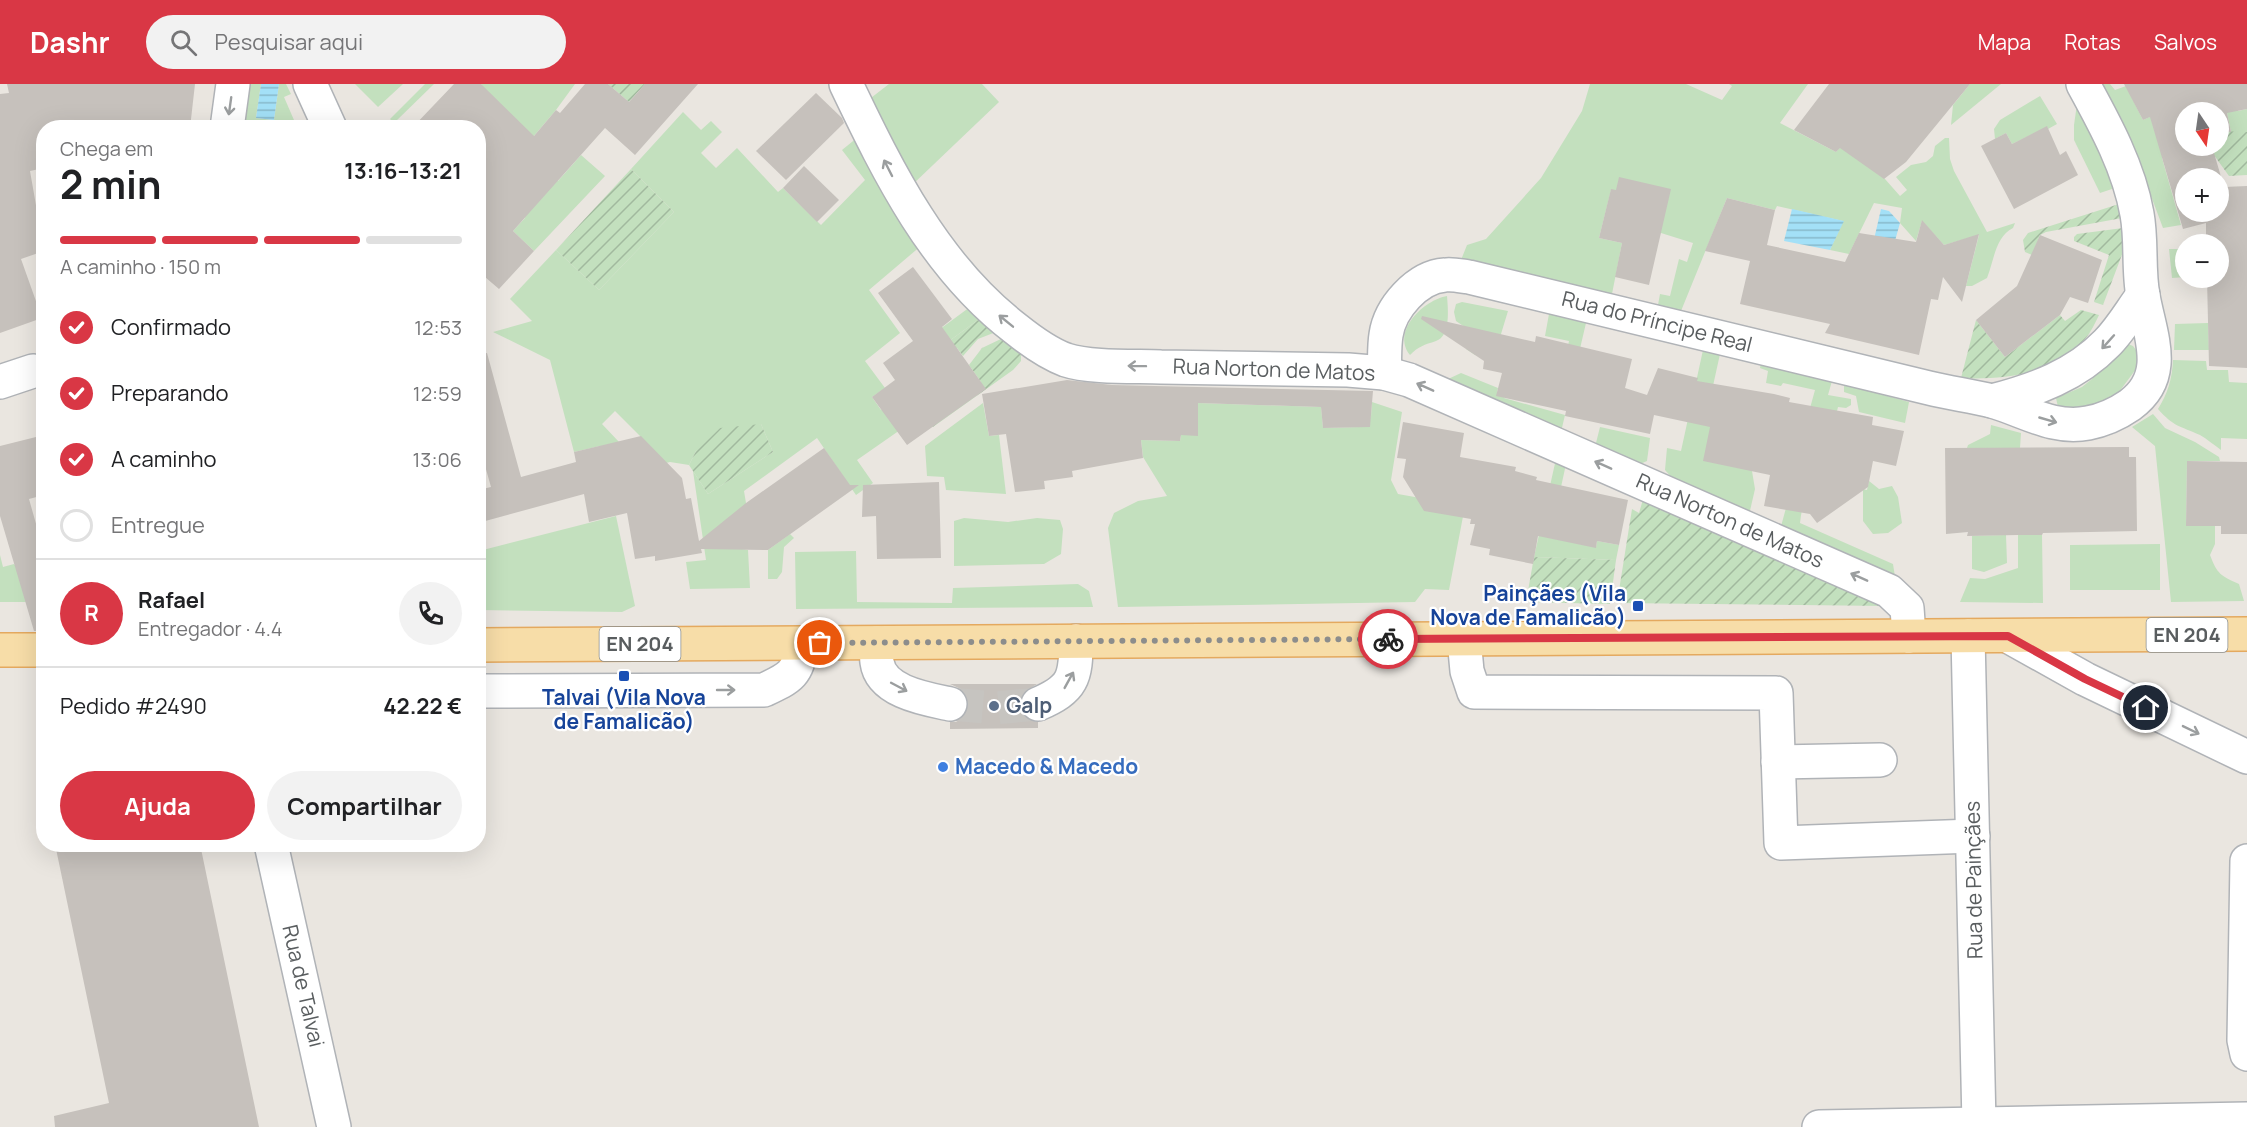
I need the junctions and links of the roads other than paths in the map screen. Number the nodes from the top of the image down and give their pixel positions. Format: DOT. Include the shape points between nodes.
graph roads {
  1 [pos="233,84"];
  2 [pos="310,84"];
  3 [pos="846,84"];
  4 [pos="2083,84"];
  5 [pos="228,120"];
  6 [pos="326,120"];
  7 [pos="2143,295"];
  8 [pos="33,371"];
  9 [pos="1384,373"];
  10 [pos="0,382"];
  11 [pos="1992,401"];
  12 [pos="2247,634"];
  13 [pos="1910,636"];
  14 [pos="1968,636"];
  15 [pos="2008,636"];
  16 [pos="1464,639"];
  17 [pos="1076,641"];
  18 [pos="877,643"];
  19 [pos="801,644"];
  20 [pos="486,645"];
  21 [pos="0,650"];
  22 [pos="36,650"];
  23 [pos="486,691"];
  24 [pos="950,704"];
  25 [pos="1038,704"];
  26 [pos="2247,757"];
  27 [pos="1880,760"];
  28 [pos="1778,762"];
  29 [pos="1973,836"];
  30 [pos="273,852"];
  31 [pos="2247,861"];
  32 [pos="2247,1054"];
  33 [pos="2247,1119"];
  34 [pos="1979,1124"];
  35 [pos="334,1127"];
  36 [pos="1819,1127"];
  1 -- 5 [label="street, one-way"];
  2 -- 6 [label="street"];
  9 -- 3 [label="street, Rua Norton de Matos, one-way" via="1110,366 1067,361 1037,345 1001,318 936,248 898,187"];
  4 -- 7 [label="street, Rua do Príncipe Real" via="2132,192 2141,244"];
  7 -- 11 [label="street, Rua do Príncipe Real, one-way" via="2109,342 2093,357 2029,392"];
  11 -- 7 [label="street, Rua do Príncipe Real, one-way" via="2056,423 2086,424 2120,412 2137,400 2152,376 2153,340"];
  8 -- 10 [label="street"];
  9 -- 11 [label="street, Rua do Príncipe Real" via="1386,335 1396,308 1428,280 1444,275 1469,277"];
  13 -- 9 [label="street, Rua Norton de Matos, one-way" via="1907,608 1889,591 1409,380"];
  12 -- 15 [label="main road, EN 204"];
  13 -- 14 [label="main road, EN 204"];
  13 -- 16 [label="main road, EN 204"];
  14 -- 15 [label="main road, EN 204"];
  14 -- 29 [label="street, Rua de Painçães"];
  15 -- 26 [label="street, one-way" via="2085,679"];
  16 -- 17 [label="main road, EN 204"];
  16 -- 28 [label="street" via="1474,692 1776,693"];
  17 -- 18 [label="main road, EN 204"];
  25 -- 17 [label="street, one-way" via="1059,696 1071,681"];
  18 -- 19 [label="main road, EN 204"];
  18 -- 24 [label="street, one-way" via="877,663 892,685"];
  19 -- 20 [label="main road, EN 204"];
  23 -- 19 [label="street, one-way" via="764,690 792,676 800,662"];
  21 -- 22 [label="main road"];
  27 -- 28 [label="street"];
  28 -- 29 [label="street" via="1781,843"];
  29 -- 34 [label="street, Rua de Painçães"];
  30 -- 35 [label="street, Rua de Talvai"];
  31 -- 32 [label="street"];
  33 -- 34 [label="street"];
  34 -- 36 [label="street"];
}
